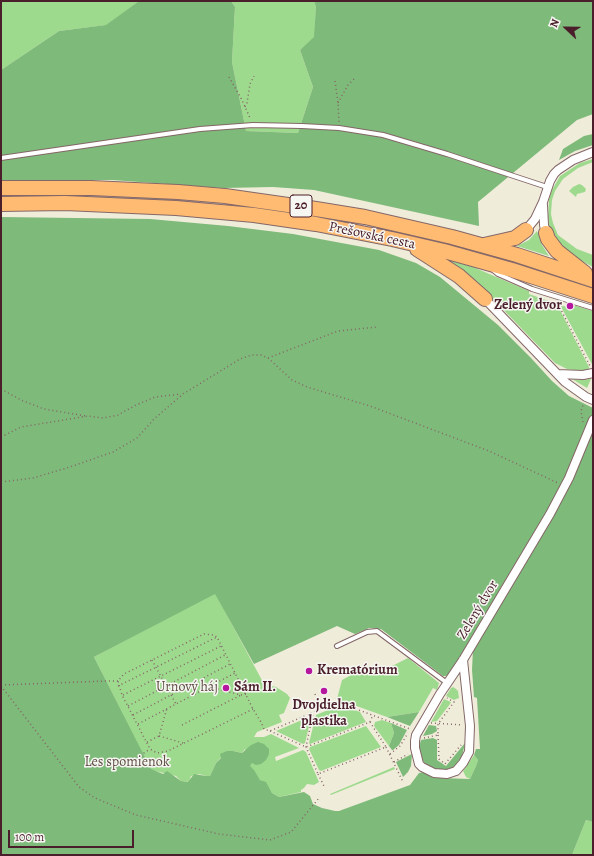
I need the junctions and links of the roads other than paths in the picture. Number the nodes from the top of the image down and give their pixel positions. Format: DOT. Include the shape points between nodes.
graph roads {
  1 [pos="593,152"];
  2 [pos="1,158"];
  3 [pos="547,187"];
  4 [pos="1,188"];
  5 [pos="543,202"];
  6 [pos="1,204"];
  7 [pos="526,230"];
  8 [pos="546,233"];
  9 [pos="406,242"];
  10 [pos="483,245"];
  11 [pos="478,260"];
  12 [pos="593,280"];
  13 [pos="593,296"];
  14 [pos="485,299"];
  15 [pos="593,308"];
  16 [pos="592,370"];
  17 [pos="558,374"];
  18 [pos="589,399"];
  19 [pos="593,420"];
  20 [pos="337,646"];
  21 [pos="463,660"];
  22 [pos="447,684"];
  1 -- 3 [label="street" via="573,160 558,170"];
  2 -- 3 [label="lane" via="200,129 302,126 339,128 383,135"];
  3 -- 5 [label="street"];
  4 -- 10 [label="highway, Prešovská cesta / 20" via="132,189 232,197 365,217"];
  5 -- 7 [label="street"];
  5 -- 8 [label="street"];
  6 -- 9 [label="highway, Prešovská cesta / 20" via="108,204 221,212 309,223"];
  7 -- 10 [label="highway" via="515,238"];
  8 -- 12 [label="highway" via="557,251"];
  9 -- 11 [label="highway, Prešovská cesta / 20"];
  9 -- 14 [label="highway" via="459,276"];
  10 -- 12 [label="highway, Prešovská cesta / 20"];
  11 -- 13 [label="highway, Prešovská cesta / 20"];
  11 -- 15 [label="lane" via="498,274 532,289"];
  14 -- 17 [label="street"];
  16 -- 17 [label="street" via="576,375"];
  17 -- 18 [label="street"];
  19 -- 21 [label="street, Zelený dvor" via="569,478 550,514"];
  20 -- 22 [label="lane" via="367,632 377,631"];
  21 -- 22 [label="street, Zelený dvor"];
  21 -- 22 [label="street, Zelený dvor" via="470,726 469,752 456,771 441,774 419,764 414,741"];
}
